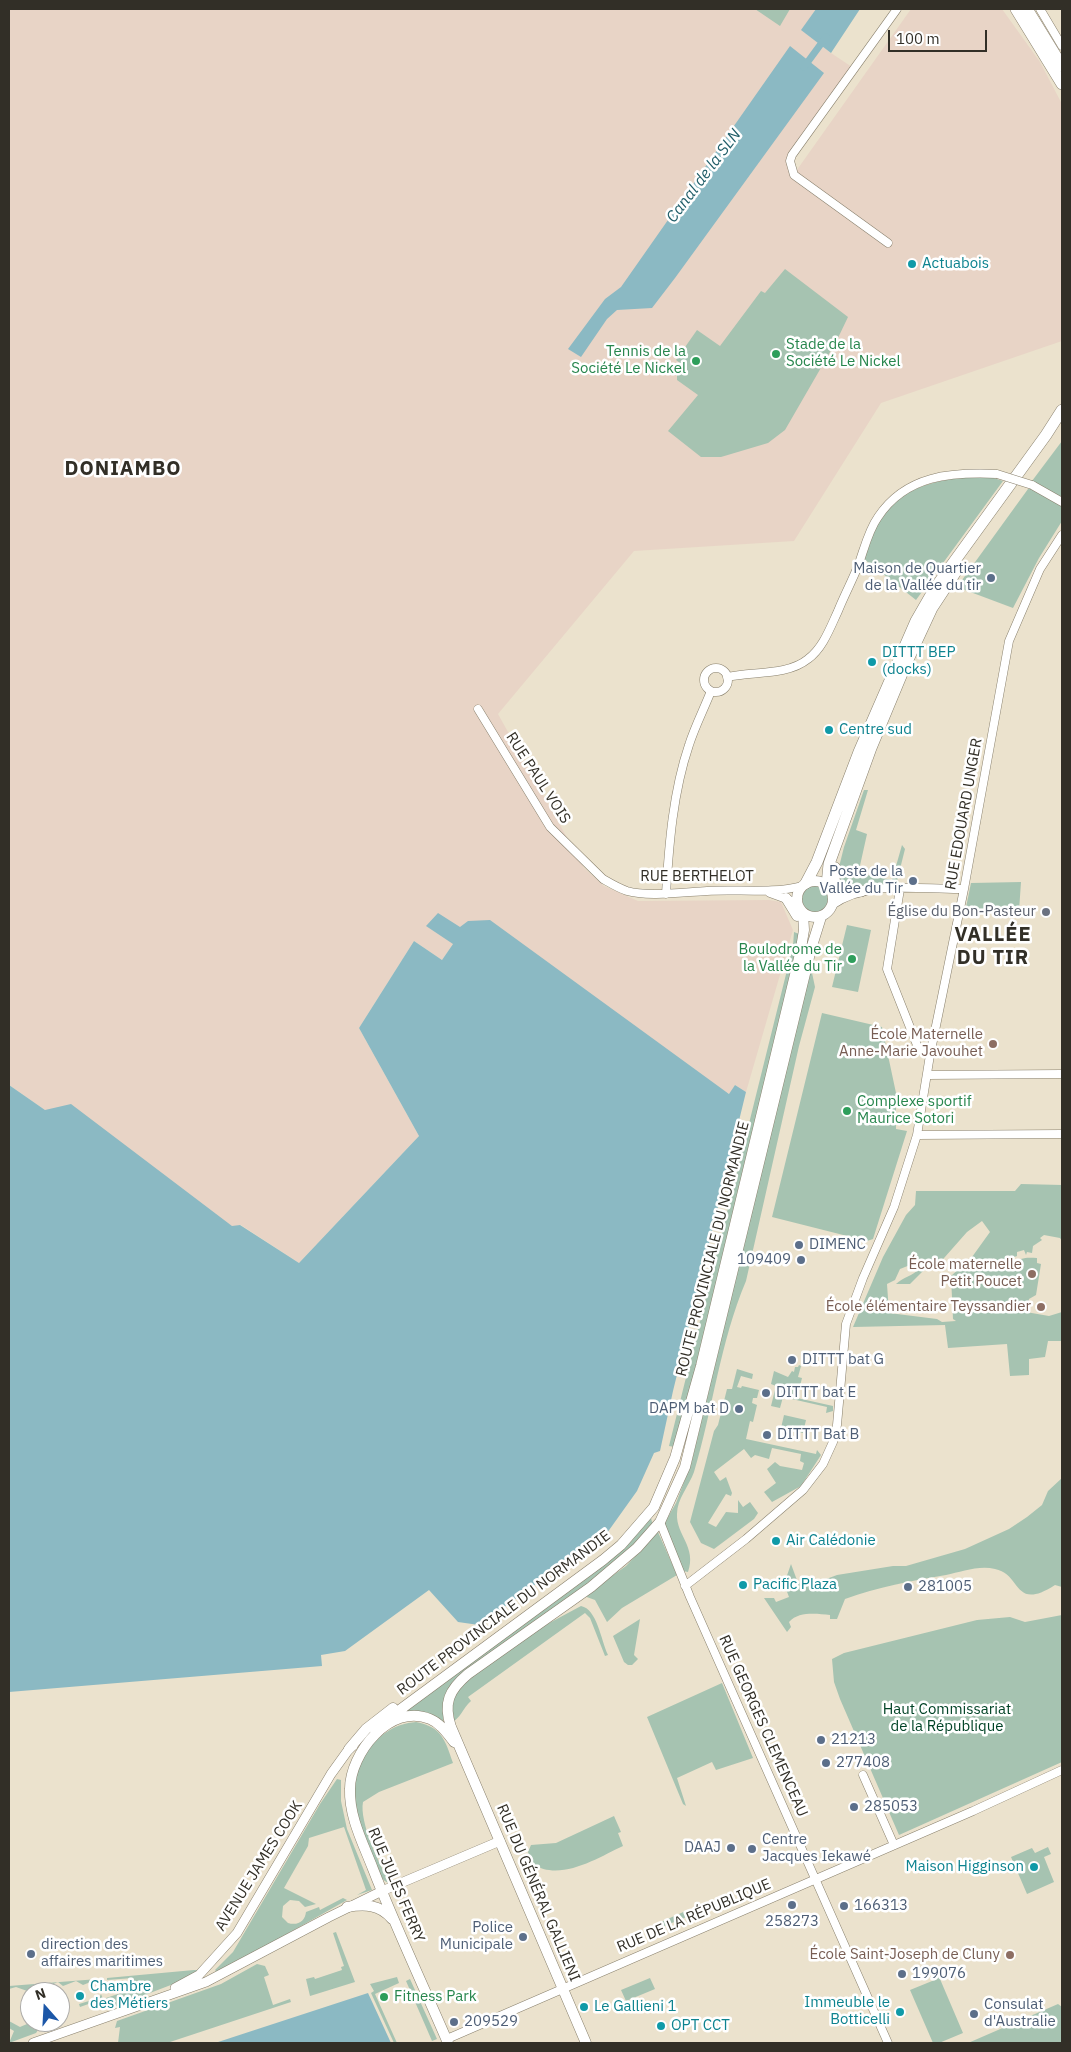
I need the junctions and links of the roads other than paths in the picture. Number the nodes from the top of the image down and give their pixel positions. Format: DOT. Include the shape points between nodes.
graph roads {
  1 [pos="897,9"];
  2 [pos="1012,9"];
  3 [pos="1016,9"];
  4 [pos="1026,9"];
  5 [pos="1040,9"];
  6 [pos="1027,26"];
  7 [pos="1062,46"];
  8 [pos="1062,66"];
  9 [pos="1062,84"];
  10 [pos="888,243"];
  11 [pos="1062,410"];
  12 [pos="1062,421"];
  13 [pos="1062,502"];
  14 [pos="1062,535"];
  15 [pos="728,677"];
  16 [pos="711,691"];
  17 [pos="478,709"];
  18 [pos="882,721"];
  19 [pos="603,879"];
  20 [pos="804,885"];
  21 [pos="828,887"];
  22 [pos="900,889"];
  23 [pos="964,889"];
  24 [pos="764,890"];
  25 [pos="861,891"];
  26 [pos="666,894"];
  27 [pos="786,898"];
  28 [pos="844,898"];
  29 [pos="832,905"];
  30 [pos="801,909"];
  31 [pos="821,917"];
  32 [pos="800,954"];
  33 [pos="930,1055"];
  34 [pos="1062,1074"];
  35 [pos="927,1075"];
  36 [pos="1062,1134"];
  37 [pos="917,1135"];
  38 [pos="675,1458"];
  39 [pos="659,1523"];
  40 [pos="685,1583"];
  41 [pos="539,1625"];
  42 [pos="496,1639"];
  43 [pos="376,1732"];
  44 [pos="349,1749"];
  45 [pos="463,1755"];
  46 [pos="1062,1770"];
  47 [pos="863,1775"];
  48 [pos="500,1841"];
  49 [pos="894,1845"];
  50 [pos="816,1879"];
  51 [pos="382,1891"];
  52 [pos="348,1907"];
  53 [pos="396,1924"];
  54 [pos="562,1988"];
  55 [pos="155,1999"];
  56 [pos="447,2041"];
  57 [pos="33,2043"];
  58 [pos="586,2043"];
  59 [pos="888,2043"];
  1 -- 10 [label="street" via="790,161 794,175"];
  2 -- 6 [label="highway"];
  3 -- 6 [label="highway"];
  4 -- 8 [label="highway"];
  5 -- 7 [label="street"];
  6 -- 9 [label="highway"];
  11 -- 20 [label="highway" via="935,588 916,621 858,752 817,862"];
  12 -- 18 [label="highway" via="932,608"];
  13 -- 15 [label="street, bridge" via="1032,485 996,474 943,475 897,494 877,517 824,641 808,659 790,669"];
  14 -- 23 [label="street, RUE EDOUARD UNGER" via="1040,570 1009,641"];
  15 -- 16 [label="street" via="722,690"];
  15 -- 16 [label="street" via="720,669 709,672 705,682"];
  16 -- 26 [label="street" via="680,779 672,823"];
  17 -- 19 [label="street, RUE PAUL VOIS" via="550,827"];
  18 -- 21 [label="highway" via="829,864"];
  18 -- 25 [label="highway" via="834,872 834,881 842,892"];
  19 -- 26 [label="street, RUE BERTHELOT" via="628,891"];
  20 -- 21 [label="main road" via="817,881"];
  20 -- 24 [label="street, RUE BERTHELOT" via="787,890"];
  20 -- 30 [label="main road" via="797,896"];
  21 -- 28 [label="street"];
  21 -- 29 [label="main road" via="834,900"];
  22 -- 23 [label="street"];
  22 -- 25 [label="street"];
  22 -- 33 [label="street" via="886,969 919,1050"];
  23 -- 33 [label="street, RUE EDOUARD UNGER"];
  24 -- 26 [label="street, RUE BERTHELOT"];
  24 -- 27 [label="street, RUE BERTHELOT"];
  25 -- 28 [label="street"];
  27 -- 30 [label="street, RUE BERTHELOT"];
  27 -- 32 [label="main road" via="796,914"];
  28 -- 29 [label="street"];
  29 -- 31 [label="main road"];
  30 -- 31 [label="main road" via="811,917"];
  30 -- 32 [label="main road, ROUTE PROVINCIALE DU NORMANDIE" via="804,930"];
  31 -- 39 [label="main road, ROUTE PROVINCIALE DU NORMANDIE" via="685,1467"];
  32 -- 38 [label="main road, ROUTE PROVINCIALE DU NORMANDIE" via="701,1366"];
  33 -- 35 [label="street, RUE EDOUARD UNGER"];
  34 -- 35 [label="street"];
  35 -- 37 [label="street, RUE EDOUARD UNGER"];
  36 -- 37 [label="street"];
  37 -- 40 [label="street, RUE EDOUARD UNGER" via="894,1207 846,1324 837,1425 824,1464 803,1490 746,1539"];
  38 -- 39 [label="main road" via="676,1472 656,1517"];
  38 -- 42 [label="main road, ROUTE PROVINCIALE DU NORMANDIE" via="654,1507 622,1545"];
  39 -- 40 [label="street, RUE GEORGES CLEMENCEAU"];
  39 -- 41 [label="main road, ROUTE PROVINCIALE DU NORMANDIE" via="637,1548"];
  40 -- 50 [label="street, RUE GEORGES CLEMENCEAU"];
  41 -- 45 [label="main road, RUE DU GÉNÉRAL GALLIENI" via="455,1685 447,1708"];
  42 -- 43 [label="main road, ROUTE PROVINCIALE DU NORMANDIE" via="401,1709"];
  42 -- 44 [label="main road" via="406,1698 366,1729"];
  43 -- 44 [label="main road, AVENUE JAMES COOK"];
  43 -- 45 [label="main road, RUE DU GÉNÉRAL GALLIENI" via="411,1716 428,1718 442,1727"];
  43 -- 51 [label="main road, RUE JULES FERRY" via="357,1761 350,1789 354,1822"];
  44 -- 55 [label="main road, AVENUE JAMES COOK" via="236,1933 199,1975"];
  45 -- 48 [label="main road, RUE DU GÉNÉRAL GALLIENI"];
  46 -- 49 [label="street, RUE DE LA RÉPUBLIQUE"];
  47 -- 49 [label="street"];
  48 -- 51 [label="main road, AVENUE JAMES COOK"];
  48 -- 54 [label="main road, RUE DU GÉNÉRAL GALLIENI"];
  49 -- 50 [label="street, RUE DE LA RÉPUBLIQUE"];
  50 -- 54 [label="street, RUE DE LA RÉPUBLIQUE"];
  50 -- 59 [label="street, RUE GEORGES CLEMENCEAU"];
  51 -- 52 [label="main road, AVENUE JAMES COOK"];
  51 -- 53 [label="main road, RUE JULES FERRY"];
  52 -- 53 [label="main road" via="377,1907"];
  52 -- 55 [label="main road, AVENUE JAMES COOK" via="206,1982"];
  53 -- 56 [label="main road, RUE JULES FERRY"];
  54 -- 56 [label="street, RUE DE LA RÉPUBLIQUE"];
  54 -- 58 [label="main road, RUE DU GÉNÉRAL GALLIENI"];
  55 -- 57 [label="main road, AVENUE JAMES COOK"];
}
